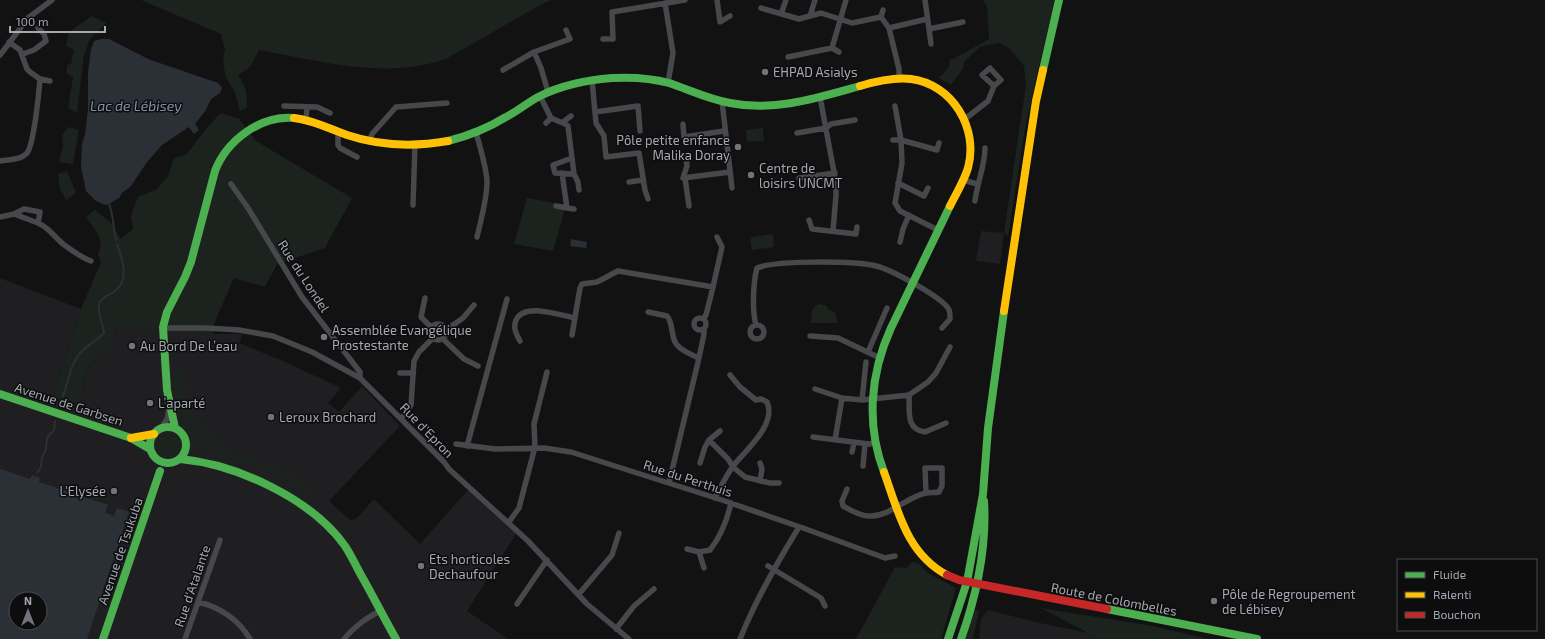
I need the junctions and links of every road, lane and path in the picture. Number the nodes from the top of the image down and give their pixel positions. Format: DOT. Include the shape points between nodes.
graph roads {
  1 [pos="52,0"];
  2 [pos="686,0"];
  3 [pos="717,0"];
  4 [pos="786,0"];
  5 [pos="815,0"];
  6 [pos="846,0"];
  7 [pos="925,0"];
  8 [pos="1059,0"];
  9 [pos="666,4"];
  10 [pos="761,8"];
  11 [pos="883,10"];
  12 [pos="781,14"];
  13 [pos="730,16"];
  14 [pos="810,16"];
  15 [pos="881,17"];
  16 [pos="840,19"];
  17 [pos="927,19"];
  18 [pos="963,22"];
  19 [pos="38,28"];
  20 [pos="889,28"];
  21 [pos="929,29"];
  22 [pos="566,30"];
  23 [pos="603,39"];
  24 [pos="931,44"];
  25 [pos="5,45"];
  26 [pos="832,48"];
  27 [pos="534,52"];
  28 [pos="839,52"];
  29 [pos="23,54"];
  30 [pos="0,55"];
  31 [pos="788,57"];
  32 [pos="503,70"];
  33 [pos="899,78"];
  34 [pos="40,79"];
  35 [pos="592,80"];
  36 [pos="50,81"];
  37 [pos="668,83"];
  38 [pos="994,86"];
  39 [pos="548,92"];
  40 [pos="540,96"];
  41 [pos="820,97"];
  42 [pos="722,101"];
  43 [pos="447,102"];
  44 [pos="284,106"];
  45 [pos="895,106"];
  46 [pos="307,107"];
  47 [pos="595,112"];
  48 [pos="330,113"];
  49 [pos="571,116"];
  50 [pos="551,118"];
  51 [pos="965,119"];
  52 [pos="306,120"];
  53 [pos="855,120"];
  54 [pos="563,122"];
  55 [pos="546,123"];
  56 [pos="683,124"];
  57 [pos="826,128"];
  58 [pos="640,131"];
  59 [pos="724,131"];
  60 [pos="338,132"];
  61 [pos="476,132"];
  62 [pos="797,133"];
  63 [pos="893,140"];
  64 [pos="901,140"];
  65 [pos="369,142"];
  66 [pos="939,143"];
  67 [pos="415,145"];
  68 [pos="985,148"];
  69 [pos="357,157"];
  70 [pos="572,158"];
  71 [pos="686,158"];
  72 [pos="0,161"];
  73 [pos="730,172"];
  74 [pos="562,173"];
  75 [pos="835,173"];
  76 [pos="574,174"];
  77 [pos="685,178"];
  78 [pos="799,178"];
  79 [pos="643,180"];
  80 [pos="963,180"];
  81 [pos="629,182"];
  82 [pos="898,183"];
  83 [pos="231,184"];
  84 [pos="977,184"];
  85 [pos="732,188"];
  86 [pos="928,188"];
  87 [pos="579,190"];
  88 [pos="648,200"];
  89 [pos="975,201"];
  90 [pos="413,205"];
  91 [pos="556,206"];
  92 [pos="688,206"];
  93 [pos="567,208"];
  94 [pos="574,209"];
  95 [pos="14,214"];
  96 [pos="909,215"];
  97 [pos="0,217"];
  98 [pos="809,220"];
  99 [pos="38,223"];
  100 [pos="857,227"];
  101 [pos="938,230"];
  102 [pos="833,231"];
  103 [pos="717,236"];
  104 [pos="478,237"];
  105 [pos="900,242"];
  106 [pos="91,261"];
  107 [pos="913,283"];
  108 [pos="713,288"];
  109 [pos="426,298"];
  110 [pos="507,299"];
  111 [pos="474,305"];
  112 [pos="887,308"];
  113 [pos="648,312"];
  114 [pos="575,318"];
  115 [pos="703,319"];
  116 [pos="756,326"];
  117 [pos="163,328"];
  118 [pos="432,328"];
  119 [pos="942,328"];
  120 [pos="704,329"];
  121 [pos="446,330"];
  122 [pos="572,335"];
  123 [pos="810,336"];
  124 [pos="433,338"];
  125 [pos="443,339"];
  126 [pos="520,341"];
  127 [pos="950,347"];
  128 [pos="868,352"];
  129 [pos="699,358"];
  130 [pos="880,358"];
  131 [pos="866,362"];
  132 [pos="478,366"];
  133 [pos="547,372"];
  134 [pos="400,373"];
  135 [pos="412,373"];
  136 [pos="730,375"];
  137 [pos="360,378"];
  138 [pos="815,389"];
  139 [pos="0,394"];
  140 [pos="909,395"];
  141 [pos="842,398"];
  142 [pos="873,399"];
  143 [pos="862,400"];
  144 [pos="169,410"];
  145 [pos="401,419"];
  146 [pos="946,423"];
  147 [pos="161,428"];
  148 [pos="176,428"];
  149 [pos="720,431"];
  150 [pos="154,434"];
  151 [pos="813,437"];
  152 [pos="131,438"];
  153 [pos="709,440"];
  154 [pos="835,440"];
  155 [pos="854,443"];
  156 [pos="875,443"];
  157 [pos="456,444"];
  158 [pos="865,444"];
  159 [pos="467,446"];
  160 [pos="535,447"];
  161 [pos="187,448"];
  162 [pos="150,449"];
  163 [pos="852,452"];
  164 [pos="157,459"];
  165 [pos="180,459"];
  166 [pos="700,462"];
  167 [pos="170,463"];
  168 [pos="206,463"];
  169 [pos="760,464"];
  170 [pos="863,466"];
  171 [pos="733,467"];
  172 [pos="160,471"];
  173 [pos="760,481"];
  174 [pos="669,483"];
  175 [pos="779,483"];
  176 [pos="846,489"];
  177 [pos="926,493"];
  178 [pos="983,494"];
  179 [pos="716,498"];
  180 [pos="731,503"];
  181 [pos="895,507"];
  182 [pos="509,522"];
  183 [pos="800,527"];
  184 [pos="618,533"];
  185 [pos="220,540"];
  186 [pos="686,549"];
  187 [pos="699,552"];
  188 [pos="895,556"];
  189 [pos="547,560"];
  190 [pos="704,568"];
  191 [pos="771,568"];
  192 [pos="967,582"];
  193 [pos="978,584"];
  194 [pos="654,589"];
  195 [pos="579,594"];
  196 [pos="198,602"];
  197 [pos="517,604"];
  198 [pos="825,606"];
  199 [pos="380,611"];
  200 [pos="616,629"];
  201 [pos="104,639"];
  202 [pos="186,639"];
  203 [pos="250,639"];
  204 [pos="344,639"];
  205 [pos="396,639"];
  206 [pos="629,639"];
  207 [pos="740,639"];
  208 [pos="948,639"];
  209 [pos="961,639"];
  210 [pos="1256,639"];
  1 -- 25 [label="street" via="28,18"];
  2 -- 9 [label="street"];
  3 -- 13 [label="street" via="720,22"];
  4 -- 12 [label="street"];
  5 -- 14 [label="street"];
  6 -- 16 [label="street"];
  7 -- 17 [label="street"];
  8 -- 178 [label="street" via="1036,101 1019,207 988,428"];
  9 -- 23 [label="street" via="612,12 613,39"];
  9 -- 37 [label="street" via="673,53"];
  10 -- 12 [label="street"];
  11 -- 15 [label="street"];
  12 -- 14 [label="street" via="799,19"];
  14 -- 16 [label="street" via="821,13"];
  15 -- 16 [label="street" via="852,22"];
  15 -- 20 [label="street"];
  16 -- 26 [label="street"];
  17 -- 20 [label="street"];
  17 -- 21 [label="street"];
  18 -- 21 [label="street"];
  19 -- 29 [label="street" via="46,41"];
  20 -- 33 [label="street"];
  21 -- 24 [label="street"];
  22 -- 27 [label="street" via="570,39"];
  25 -- 29 [label="street" via="20,50"];
  25 -- 30 [label="street"];
  26 -- 28 [label="street"];
  26 -- 31 [label="street"];
  27 -- 32 [label="street"];
  27 -- 39 [label="street"];
  29 -- 34 [label="street" via="27,69"];
  33 -- 41 [label="street, Route de Colombelles"];
  33 -- 51 [label="street, Route de Colombelles" via="920,80 938,88 951,98"];
  34 -- 36 [label="street"];
  34 -- 72 [label="street" via="38,104 27,153 21,157"];
  35 -- 37 [label="street, Route de Colombelles" via="621,78"];
  35 -- 39 [label="street, Route de Colombelles"];
  35 -- 47 [label="street"];
  37 -- 42 [label="street, Route de Colombelles"];
  38 -- 51 [label="street" via="988,101"];
  39 -- 40 [label="street, Route de Colombelles"];
  40 -- 50 [label="street"];
  40 -- 61 [label="street, Route de Colombelles"];
  41 -- 42 [label="street, Route de Colombelles" via="766,106"];
  41 -- 57 [label="street"];
  42 -- 59 [label="street"];
  43 -- 65 [label="street" via="396,107 372,134"];
  44 -- 46 [label="street"];
  45 -- 64 [label="street"];
  46 -- 48 [label="street" via="317,107"];
  46 -- 52 [label="street"];
  47 -- 58 [label="street" via="638,106"];
  47 -- 79 [label="street" via="596,123 604,136 606,157 640,153"];
  49 -- 54 [label="street"];
  50 -- 54 [label="street"];
  50 -- 55 [label="street"];
  51 -- 80 [label="street, Route de Colombelles" via="972,146"];
  52 -- 60 [label="street, Route de Colombelles"];
  52 -- 117 [label="street, Route de Colombelles" via="279,118 261,123 226,153 215,172 187,273"];
  53 -- 57 [label="street" via="831,124"];
  54 -- 70 [label="street" via="568,126"];
  56 -- 59 [label="street" via="684,137"];
  57 -- 62 [label="street"];
  57 -- 75 [label="street"];
  59 -- 73 [label="street"];
  60 -- 65 [label="street, Route de Colombelles"];
  60 -- 69 [label="street" via="340,148"];
  61 -- 67 [label="street, Route de Colombelles" via="447,141"];
  61 -- 104 [label="street" via="487,182"];
  63 -- 64 [label="street"];
  64 -- 66 [label="street" via="936,150"];
  64 -- 82 [label="street" via="902,163"];
  65 -- 67 [label="street, Route de Colombelles"];
  67 -- 90 [label="street"];
  68 -- 84 [label="street"];
  70 -- 74 [label="street" via="554,165 555,173"];
  70 -- 76 [label="street"];
  71 -- 77 [label="street"];
  73 -- 77 [label="street"];
  73 -- 85 [label="street"];
  74 -- 76 [label="street"];
  74 -- 93 [label="street"];
  75 -- 78 [label="street"];
  75 -- 102 [label="street"];
  76 -- 87 [label="street"];
  77 -- 92 [label="street"];
  79 -- 81 [label="street"];
  79 -- 88 [label="street"];
  80 -- 84 [label="street"];
  80 -- 101 [label="street, Route de Colombelles"];
  82 -- 86 [label="street" via="924,196"];
  82 -- 96 [label="street" via="895,203 900,211"];
  83 -- 137 [label="street, Rue du Londel" via="302,297 360,372"];
  84 -- 89 [label="street"];
  91 -- 93 [label="street"];
  93 -- 94 [label="street"];
  95 -- 97 [label="street"];
  95 -- 99 [label="street"];
  95 -- 99 [label="street" via="24,209 40,212"];
  96 -- 101 [label="street"];
  96 -- 105 [label="street"];
  98 -- 102 [label="street" via="812,229"];
  99 -- 106 [label="street" via="48,228 62,244"];
  100 -- 102 [label="street" via="856,234"];
  101 -- 107 [label="street, Route de Colombelles"];
  103 -- 108 [label="street" via="722,247"];
  107 -- 116 [label="street" via="869,264 841,262 762,266 757,268 756,272"];
  107 -- 119 [label="street" via="950,310 950,319"];
  107 -- 130 [label="street, Route de Colombelles" via="884,342"];
  108 -- 114 [label="street" via="618,271 597,282 582,284"];
  108 -- 115 [label="street"];
  109 -- 118 [label="street" via="422,317"];
  110 -- 159 [label="street"];
  111 -- 121 [label="street" via="463,318"];
  112 -- 128 [label="street"];
  113 -- 129 [label="street" via="667,316 676,344"];
  114 -- 122 [label="street"];
  114 -- 126 [label="street" via="533,310 522,312 515,324 515,333"];
  115 -- 120 [label="street" via="706,324"];
  115 -- 120 [label="street" via="698,319 694,324 698,330"];
  117 -- 137 [label="street, Rue d'Epron" via="239,330 273,336 312,352"];
  117 -- 144 [label="street"];
  118 -- 121 [label="street" via="438,324"];
  118 -- 124 [label="street"];
  120 -- 129 [label="street"];
  121 -- 125 [label="street"];
  123 -- 128 [label="street" via="838,338"];
  124 -- 125 [label="street"];
  124 -- 135 [label="street" via="415,358"];
  125 -- 132 [label="street" via="464,359"];
  127 -- 140 [label="street" via="936,373"];
  128 -- 130 [label="street"];
  129 -- 174 [label="street"];
  130 -- 142 [label="street, Route de Colombelles" via="874,379"];
  131 -- 143 [label="street"];
  133 -- 160 [label="street" via="534,424"];
  134 -- 135 [label="street"];
  135 -- 145 [label="street" via="412,405"];
  136 -- 171 [label="street" via="750,396 756,400 765,400 769,407 768,419 763,430"];
  137 -- 145 [label="street, Rue d'Epron"];
  138 -- 141 [label="street"];
  139 -- 152 [label="street, Avenue de Garbsen"];
  140 -- 142 [label="street"];
  140 -- 146 [label="street" via="911,424 914,428 925,432"];
  141 -- 143 [label="street"];
  141 -- 154 [label="street"];
  142 -- 143 [label="street"];
  142 -- 156 [label="street, Route de Colombelles"];
  144 -- 147 [label="street"];
  144 -- 148 [label="street"];
  145 -- 182 [label="street, Rue d'Epron" via="449,469"];
  147 -- 148 [label="street"];
  147 -- 150 [label="street"];
  148 -- 161 [label="street" via="186,438"];
  149 -- 153 [label="street"];
  150 -- 152 [label="street"];
  150 -- 162 [label="street"];
  151 -- 154 [label="street"];
  152 -- 162 [label="street, Avenue de Garbsen"];
  153 -- 166 [label="street"];
  153 -- 171 [label="street"];
  154 -- 155 [label="street"];
  155 -- 158 [label="street"];
  155 -- 163 [label="street"];
  156 -- 158 [label="street"];
  156 -- 181 [label="street, Route de Colombelles"];
  157 -- 159 [label="street, Rue du Perthuis"];
  158 -- 170 [label="street"];
  159 -- 160 [label="street, Rue du Perthuis" via="495,449"];
  160 -- 174 [label="street, Rue du Perthuis" via="571,452"];
  160 -- 182 [label="street" via="518,508"];
  161 -- 165 [label="street"];
  161 -- 168 [label="street"];
  162 -- 164 [label="street"];
  164 -- 167 [label="street"];
  164 -- 172 [label="street"];
  165 -- 167 [label="street"];
  165 -- 168 [label="street"];
  167 -- 172 [label="street"];
  168 -- 199 [label="street" via="284,492 317,516 345,546"];
  169 -- 173 [label="street"];
  171 -- 173 [label="street" via="745,477"];
  171 -- 179 [label="street"];
  172 -- 201 [label="street, Avenue de Tsukuba"];
  173 -- 175 [label="street"];
  174 -- 179 [label="street, Rue du Perthuis"];
  176 -- 181 [label="street" via="843,506 855,512 868,516 891,511"];
  177 -- 177 [label="street" via="939,492 942,486 942,468 925,468"];
  177 -- 181 [label="street"];
  178 -- 192 [label="street"];
  178 -- 193 [label="street" via="986,529"];
  179 -- 180 [label="street, Rue du Perthuis"];
  180 -- 183 [label="street, Rue du Perthuis"];
  180 -- 187 [label="street" via="718,539 710,550"];
  181 -- 192 [label="street, Route de Colombelles" via="910,541 924,560 948,576"];
  182 -- 189 [label="street, Rue d'Epron"];
  183 -- 188 [label="street, Rue du Perthuis" via="885,558"];
  183 -- 191 [label="street"];
  184 -- 195 [label="street" via="612,555"];
  185 -- 196 [label="street, Rue d'Atalante"];
  186 -- 187 [label="street"];
  187 -- 190 [label="street"];
  189 -- 195 [label="street, Rue d'Epron"];
  189 -- 197 [label="street"];
  191 -- 198 [label="street" via="821,598"];
  191 -- 207 [label="street"];
  192 -- 193 [label="street, Route de Colombelles"];
  192 -- 208 [label="street"];
  193 -- 209 [label="street"];
  193 -- 210 [label="street, Route de Colombelles"];
  194 -- 200 [label="street" via="634,606"];
  195 -- 200 [label="street, Rue d'Epron"];
  196 -- 202 [label="street, Rue d'Atalante"];
  196 -- 203 [label="street" via="223,611 245,630"];
  199 -- 204 [label="street" via="354,627"];
  199 -- 205 [label="street"];
  200 -- 206 [label="street, Rue d'Epron"];
}
